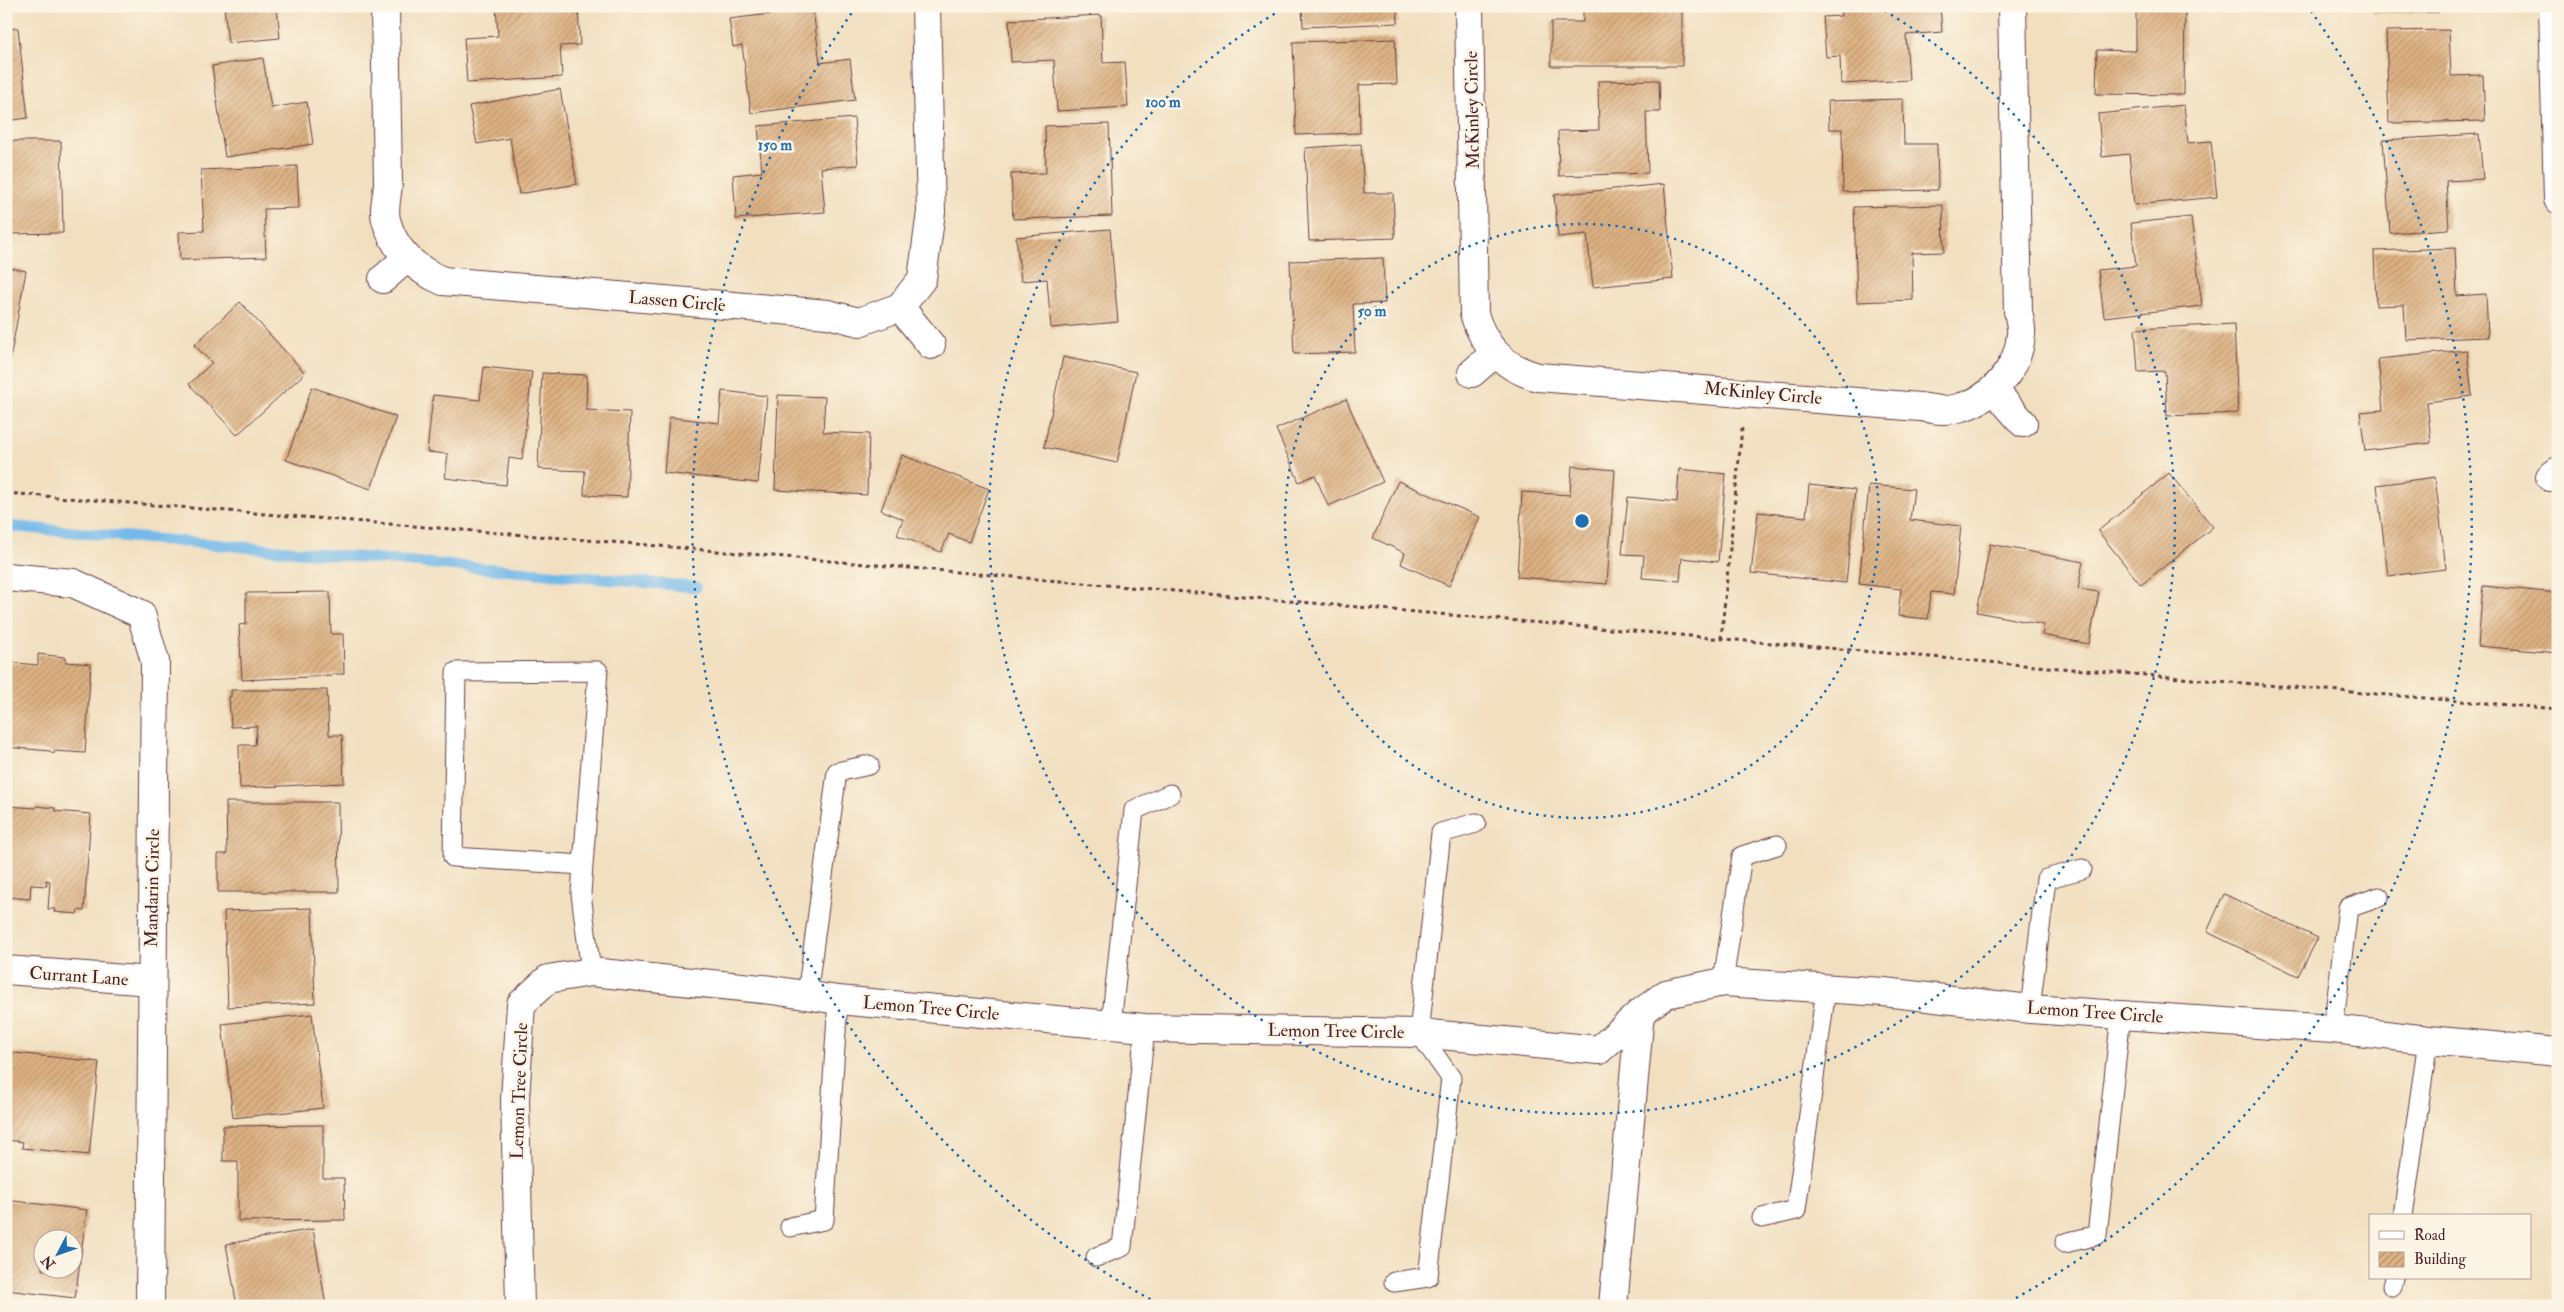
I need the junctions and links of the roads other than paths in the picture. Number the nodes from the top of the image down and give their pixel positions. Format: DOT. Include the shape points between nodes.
graph roads {
  1 [pos="384,6"];
  2 [pos="926,6"];
  3 [pos="1469,6"];
  4 [pos="2012,6"];
  5 [pos="2553,6"];
  6 [pos="2558,199"];
  7 [pos="407,258"];
  8 [pos="383,280"];
  9 [pos="900,306"];
  10 [pos="931,345"];
  11 [pos="1495,353"];
  12 [pos="1472,373"];
  13 [pos="1993,389"];
  14 [pos="2023,423"];
  15 [pos="6,578"];
  16 [pos="869,765"];
  17 [pos="1170,794"];
  18 [pos="1476,823"];
  19 [pos="1777,845"];
  20 [pos="583,864"];
  21 [pos="2082,869"];
  22 [pos="2379,898"];
  23 [pos="6,970"];
  24 [pos="591,972"];
  25 [pos="151,981"];
  26 [pos="1723,982"];
  27 [pos="1826,989"];
  28 [pos="806,995"];
  29 [pos="838,1000"];
  30 [pos="2030,1009"];
  31 [pos="1640,1013"];
  32 [pos="2121,1014"];
  33 [pos="1111,1025"];
  34 [pos="1145,1028"];
  35 [pos="2333,1029"];
  36 [pos="1419,1033"];
  37 [pos="2428,1040"];
  38 [pos="2558,1052"];
  39 [pos="2402,1214"];
  40 [pos="1762,1218"];
  41 [pos="790,1227"];
  42 [pos="2065,1243"];
  43 [pos="1096,1256"];
  44 [pos="1394,1282"];
  45 [pos="150,1306"];
  46 [pos="520,1306"];
  47 [pos="1613,1306"];
  1 -- 7 [label="street, Lassen Circle" via="386,222 393,239"];
  2 -- 9 [label="street, Lassen Circle" via="931,212 922,279"];
  3 -- 11 [label="street, McKinley Circle" via="1473,302 1479,331"];
  4 -- 13 [label="street, McKinley Circle" via="2021,334 2007,376"];
  5 -- 6 [label="street"];
  7 -- 8 [label="street"];
  7 -- 9 [label="street, Lassen Circle" via="443,282 828,314 859,322"];
  9 -- 10 [label="street"];
  11 -- 12 [label="street"];
  11 -- 13 [label="street, McKinley Circle" via="1522,372 1538,377 1941,410 1974,402"];
  13 -- 14 [label="street"];
  15 -- 25 [label="street, Mandarin Circle" via="73,583 141,614 155,661"];
  16 -- 28 [label="lane" via="837,772"];
  17 -- 33 [label="lane" via="1134,810"];
  18 -- 36 [label="lane" via="1441,833"];
  19 -- 26 [label="lane" via="1742,856"];
  20 -- 20 [label="lane" via="598,671 456,672 453,857"];
  20 -- 24 [label="lane" via="581,894"];
  21 -- 30 [label="lane" via="2046,879"];
  22 -- 35 [label="lane" via="2348,908"];
  23 -- 25 [label="street, Currant Lane"];
  24 -- 28 [label="street, Lemon Tree Circle"];
  24 -- 46 [label="street, Lemon Tree Circle" via="548,979 521,1004 515,1100"];
  25 -- 45 [label="street, Mandarin Circle"];
  26 -- 27 [label="street, Lemon Tree Circle"];
  26 -- 31 [label="street, Lemon Tree Circle" via="1666,994"];
  27 -- 30 [label="street, Lemon Tree Circle" via="1884,992"];
  27 -- 40 [label="lane" via="1796,1210"];
  28 -- 29 [label="street, Lemon Tree Circle"];
  29 -- 33 [label="street, Lemon Tree Circle"];
  29 -- 41 [label="lane" via="824,1220"];
  30 -- 32 [label="street, Lemon Tree Circle"];
  31 -- 36 [label="street, Lemon Tree Circle" via="1599,1050"];
  31 -- 47 [label="street"];
  32 -- 35 [label="street, Lemon Tree Circle"];
  32 -- 42 [label="lane" via="2097,1235"];
  33 -- 34 [label="street, Lemon Tree Circle"];
  34 -- 36 [label="street, Lemon Tree Circle"];
  34 -- 43 [label="lane" via="1122,1248"];
  35 -- 37 [label="street, Lemon Tree Circle"];
  36 -- 44 [label="lane" via="1451,1078 1428,1277"];
  37 -- 38 [label="street, Lemon Tree Circle"];
  37 -- 39 [label="lane"];
}
